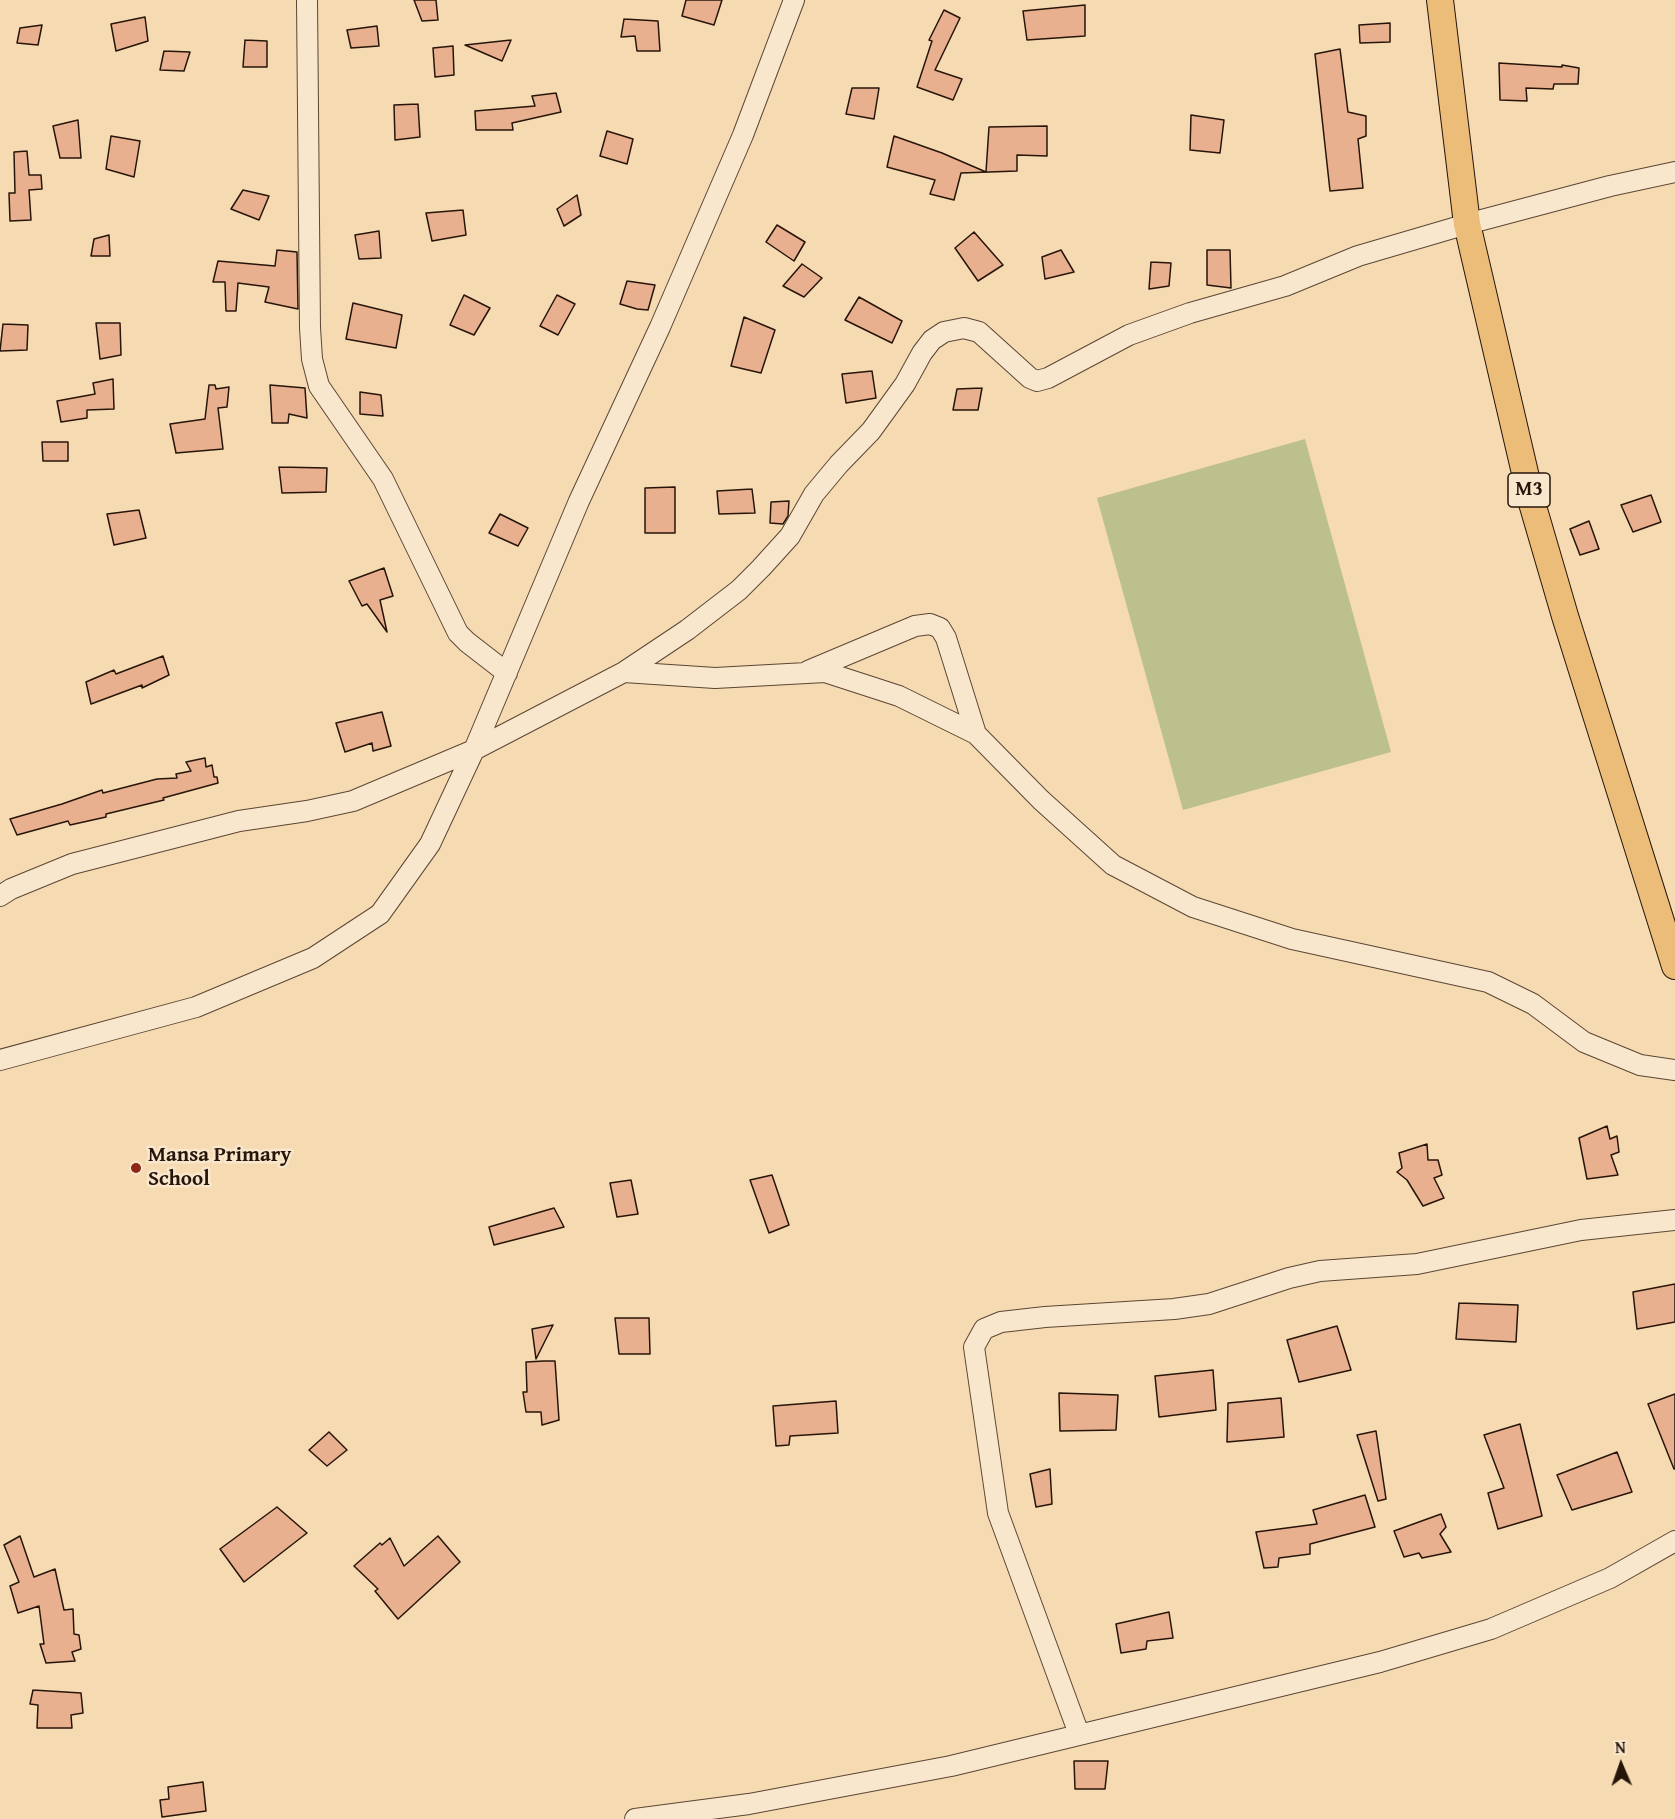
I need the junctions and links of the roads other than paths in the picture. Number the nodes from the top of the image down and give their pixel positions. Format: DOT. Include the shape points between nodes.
graph roads {
  1 [pos="307,0"];
  2 [pos="794,0"];
  3 [pos="1440,0"];
  4 [pos="1675,172"];
  5 [pos="1467,224"];
  6 [pos="624,672"];
  7 [pos="805,672"];
  8 [pos="507,673"];
  9 [pos="976,734"];
  10 [pos="474,750"];
  11 [pos="0,896"];
  12 [pos="1675,966"];
  13 [pos="0,1060"];
  14 [pos="1675,1070"];
  15 [pos="1675,1220"];
  16 [pos="1675,1541"];
  17 [pos="1079,1734"];
  18 [pos="635,1819"];
  1 -- 8 [label="street" via="310,328 319,386 383,479 458,633"];
  2 -- 8 [label="street" via="738,145"];
  3 -- 5 [label="main road, M3"];
  4 -- 5 [label="street"];
  5 -- 6 [label="street" via="1358,255 1284,286 1129,335 1037,381 979,332 964,328 944,332 932,340 871,431 814,494 790,536 761,568 687,630"];
  5 -- 12 [label="main road, M3" via="1532,503"];
  6 -- 7 [label="street" via="715,678"];
  6 -- 10 [label="street"];
  7 -- 9 [label="street" via="825,672 899,696"];
  7 -- 9 [label="street" via="915,626 930,624 940,628 946,638"];
  8 -- 10 [label="street"];
  9 -- 14 [label="street" via="1113,865 1193,907 1292,939 1488,982 1533,1004 1584,1042 1640,1065"];
  10 -- 11 [label="street" via="354,801 239,821 72,864"];
  10 -- 13 [label="street" via="430,844 380,914 313,958 196,1006"];
  15 -- 17 [label="street" via="1581,1230 1417,1264 1320,1271 1209,1304 1034,1318 1001,1322 984,1329 974,1347 998,1513"];
  16 -- 17 [label="street" via="1610,1578 1491,1629 1380,1662"];
  17 -- 18 [label="street" via="929,1771 749,1804"];
}
